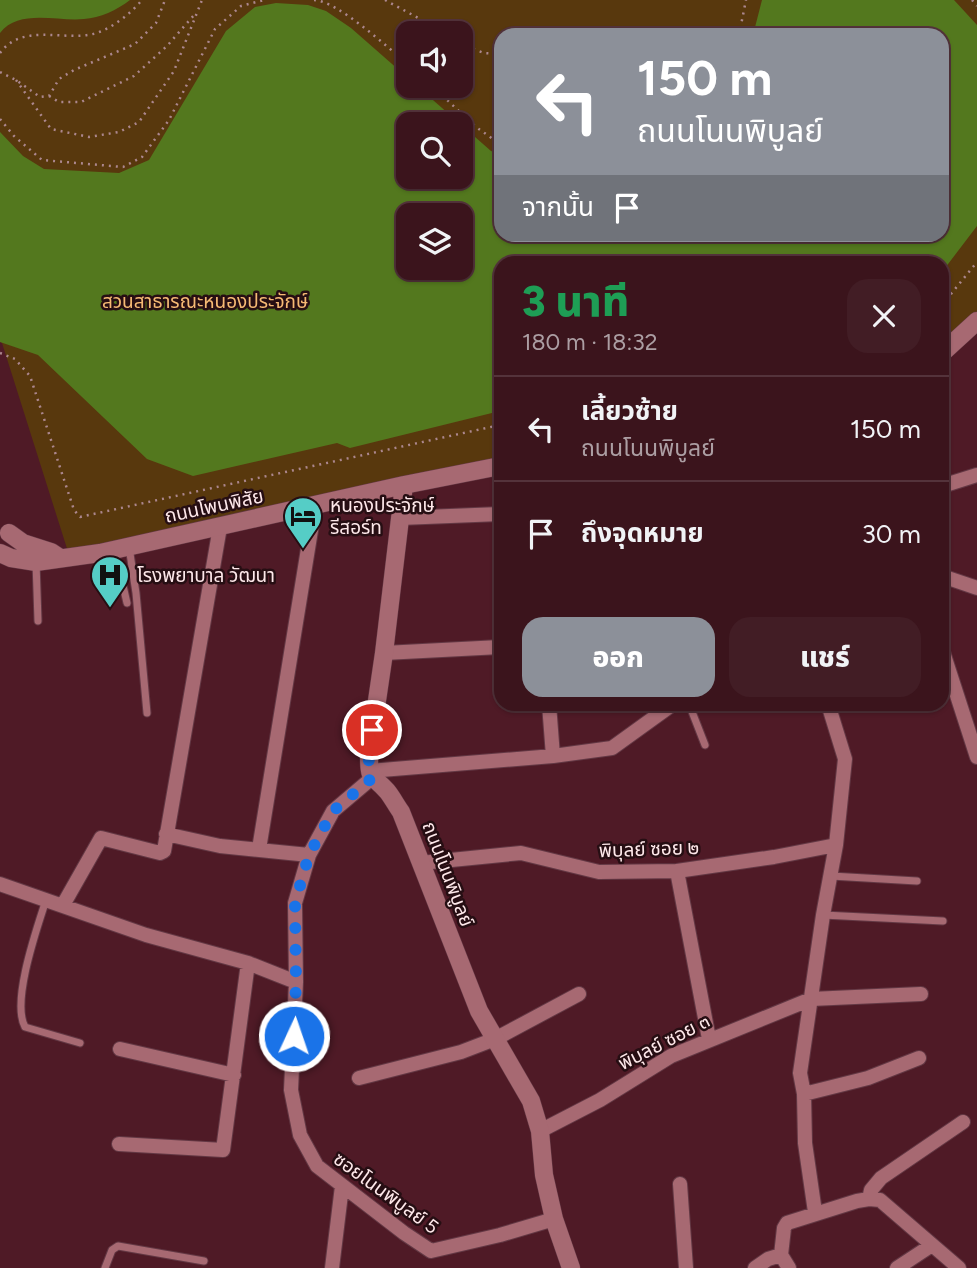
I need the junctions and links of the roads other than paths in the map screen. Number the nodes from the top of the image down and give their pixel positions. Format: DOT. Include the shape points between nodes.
graph roads {
  1 [pos="977,321"];
  2 [pos="949,347"];
  3 [pos="494,467"];
  4 [pos="977,475"];
  5 [pos="949,484"];
  6 [pos="404,485"];
  7 [pos="315,506"];
  8 [pos="494,514"];
  9 [pos="400,518"];
  10 [pos="220,527"];
  11 [pos="5,528"];
  12 [pos="122,548"];
  13 [pos="0,552"];
  14 [pos="60,558"];
  15 [pos="36,562"];
  16 [pos="949,578"];
  17 [pos="977,588"];
  18 [pos="127,603"];
  19 [pos="38,621"];
  20 [pos="494,647"];
  21 [pos="384,653"];
  22 [pos="949,671"];
  23 [pos="550,711"];
  24 [pos="663,711"];
  25 [pos="692,711"];
  26 [pos="830,711"];
  27 [pos="147,713"];
  28 [pos="705,745"];
  29 [pos="553,756"];
  30 [pos="977,757"];
  31 [pos="370,775"];
  32 [pos="166,834"];
  33 [pos="836,845"];
  34 [pos="259,849"];
  35 [pos="309,855"];
  36 [pos="421,863"];
  37 [pos="677,871"];
  38 [pos="830,876"];
  39 [pos="917,881"];
  40 [pos="0,884"];
  41 [pos="46,899"];
  42 [pos="63,905"];
  43 [pos="823,915"];
  44 [pos="943,921"];
  45 [pos="248,963"];
  46 [pos="296,982"];
  47 [pos="921,994"];
  48 [pos="579,995"];
  49 [pos="811,999"];
  50 [pos="709,1039"];
  51 [pos="495,1040"];
  52 [pos="80,1043"];
  53 [pos="120,1049"];
  54 [pos="919,1058"];
  55 [pos="234,1074"];
  56 [pos="359,1078"];
  57 [pos="804,1094"];
  58 [pos="963,1122"];
  59 [pos="540,1132"];
  60 [pos="119,1144"];
  61 [pos="680,1184"];
  62 [pos="342,1186"];
  63 [pos="869,1199"];
  64 [pos="815,1212"];
  65 [pos="554,1219"];
  66 [pos="932,1245"];
  67 [pos="781,1255"];
  68 [pos="204,1261"];
  69 [pos="105,1268"];
  70 [pos="332,1268"];
  71 [pos="571,1268"];
  72 [pos="686,1268"];
  73 [pos="755,1268"];
  74 [pos="789,1268"];
  75 [pos="897,1268"];
  76 [pos="959,1268"];
  1 -- 2 [label="street"];
  3 -- 6 [label="street, ถนนโพนพิสัย"];
  4 -- 5 [label="street"];
  6 -- 7 [label="street, ถนนโพนพิสัย"];
  6 -- 9 [label="street"];
  7 -- 10 [label="street, ถนนโพนพิสัย"];
  7 -- 34 [label="street"];
  8 -- 9 [label="street"];
  9 -- 21 [label="street"];
  10 -- 12 [label="street, ถนนโพนพิสัย"];
  10 -- 32 [label="street"];
  11 -- 13 [label="street" via="7,545"];
  11 -- 14 [label="street" via="35,549"];
  12 -- 14 [label="street, ถนนโพนพิสัย"];
  12 -- 18 [label="lane"];
  12 -- 27 [label="lane" via="136,593"];
  13 -- 15 [label="street, ถนนโพนพิสัย"];
  14 -- 15 [label="street, ถนนโพนพิสัย"];
  15 -- 19 [label="lane"];
  16 -- 17 [label="street"];
  20 -- 21 [label="street"];
  21 -- 31 [label="street"];
  22 -- 30 [label="street"];
  23 -- 29 [label="street"];
  24 -- 29 [label="street" via="612,748"];
  25 -- 28 [label="lane"];
  26 -- 33 [label="street" via="845,758"];
  29 -- 31 [label="street"];
  31 -- 35 [label="street, ซอยโนนพิบูลย์ 5" via="333,811"];
  31 -- 36 [label="street, ถนนโนนพิบูลย์" via="401,811"];
  32 -- 34 [label="street"];
  32 -- 42 [label="street" via="160,853 99,839"];
  33 -- 37 [label="street, พิบุลย์ ซอย ๒"];
  33 -- 38 [label="street"];
  34 -- 35 [label="street"];
  35 -- 46 [label="street, ซอยโนนพิบูลย์ 5" via="295,903"];
  36 -- 37 [label="street, พิบุลย์ ซอย ๒" via="521,853 599,872"];
  36 -- 51 [label="street, ถนนโนนพิบูลย์" via="479,1011"];
  37 -- 50 [label="street"];
  38 -- 39 [label="lane"];
  38 -- 43 [label="street"];
  40 -- 41 [label="street"];
  41 -- 42 [label="street"];
  41 -- 52 [label="lane" via="27,965 21,1018 25,1027"];
  42 -- 45 [label="street" via="146,935"];
  43 -- 44 [label="lane"];
  43 -- 49 [label="street"];
  45 -- 46 [label="street"];
  45 -- 55 [label="street"];
  46 -- 62 [label="street, ซอยโนนพิบูลย์ 5" via="291,1090 300,1135 317,1166"];
  47 -- 49 [label="street, พิบุลย์ ซอย ๓"];
  48 -- 51 [label="street"];
  49 -- 50 [label="street, พิบุลย์ ซอย ๓"];
  49 -- 57 [label="street" via="800,1073"];
  50 -- 59 [label="street, พิบุลย์ ซอย ๓"];
  51 -- 56 [label="street"];
  51 -- 59 [label="street, ถนนโนนพิบูลย์" via="527,1092"];
  53 -- 55 [label="street"];
  54 -- 57 [label="street" via="868,1078"];
  55 -- 60 [label="street" via="223,1150"];
  57 -- 64 [label="street" via="805,1143"];
  58 -- 63 [label="street" via="881,1178"];
  59 -- 65 [label="street, ถนนโนนพิบูลย์"];
  61 -- 72 [label="street"];
  62 -- 65 [label="street, ซอยโนนพิบูลย์ 5" via="432,1251"];
  62 -- 70 [label="street"];
  63 -- 64 [label="street"];
  63 -- 66 [label="street" via="886,1203"];
  64 -- 67 [label="street" via="787,1223"];
  65 -- 71 [label="street, ถนนโนนพิบูลย์"];
  66 -- 75 [label="street"];
  66 -- 76 [label="street"];
  67 -- 73 [label="street"];
  67 -- 74 [label="street"];
  68 -- 69 [label="lane" via="118,1246"];
}
